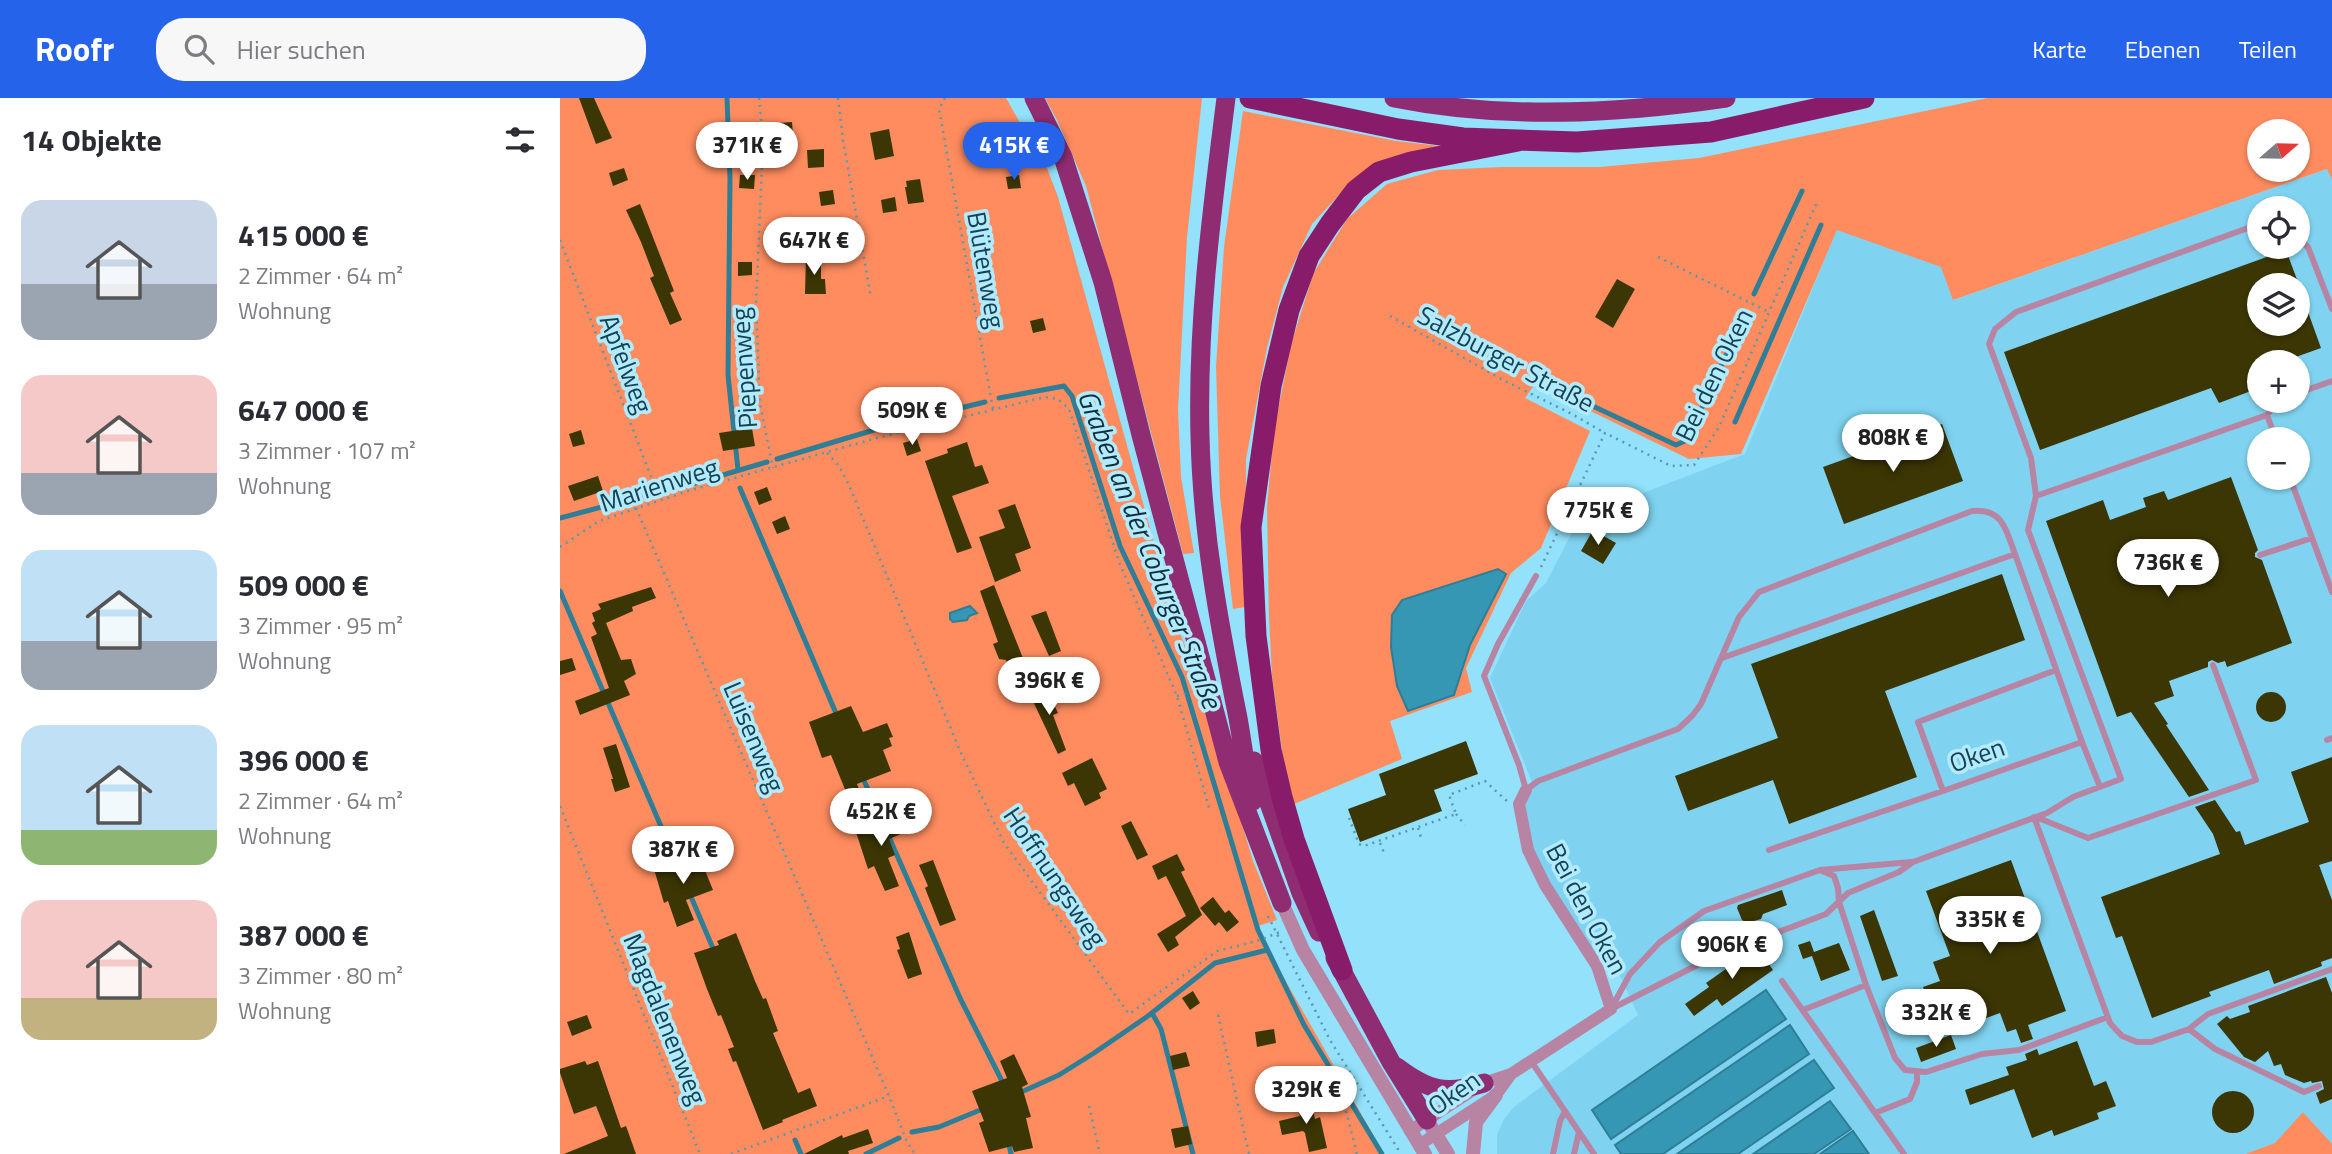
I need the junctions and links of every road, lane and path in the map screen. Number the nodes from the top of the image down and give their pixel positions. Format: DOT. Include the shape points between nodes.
graph roads {
  1 [pos="759,98"];
  2 [pos="838,98"];
  3 [pos="945,98"];
  4 [pos="1034,98"];
  5 [pos="1226,98"];
  6 [pos="1250,98"];
  7 [pos="1394,98"];
  8 [pos="1726,98"];
  9 [pos="1864,98"];
  10 [pos="1518,141"];
  11 [pos="1818,200"];
  12 [pos="2247,228"];
  13 [pos="560,240"];
  14 [pos="2310,252"];
  15 [pos="1658,257"];
  16 [pos="871,298"];
  17 [pos="2332,309"];
  18 [pos="1769,312"];
  19 [pos="1391,316"];
  20 [pos="2332,381"];
  21 [pos="2310,389"];
  22 [pos="993,409"];
  23 [pos="2267,415"];
  24 [pos="2272,427"];
  25 [pos="1605,433"];
  26 [pos="827,453"];
  27 [pos="772,468"];
  28 [pos="2294,490"];
  29 [pos="2036,496"];
  30 [pos="660,500"];
  31 [pos="636,508"];
  32 [pos="2312,538"];
  33 [pos="560,547"];
  34 [pos="2015,554"];
  35 [pos="2260,555"];
  36 [pos="1536,576"];
  37 [pos="2332,592"];
  38 [pos="1722,658"];
  39 [pos="2213,665"];
  40 [pos="2056,670"];
  41 [pos="1192,692"];
  42 [pos="1179,695"];
  43 [pos="1237,718"];
  44 [pos="2082,743"];
  45 [pos="2100,787"];
  46 [pos="1526,790"];
  47 [pos="1944,791"];
  48 [pos="1519,804"];
  49 [pos="560,806"];
  50 [pos="1210,811"];
  51 [pos="1456,814"];
  52 [pos="2034,817"];
  53 [pos="1349,818"];
  54 [pos="565,819"];
  55 [pos="560,821"];
  56 [pos="1465,825"];
  57 [pos="1418,828"];
  58 [pos="1422,841"];
  59 [pos="1380,842"];
  60 [pos="1769,850"];
  61 [pos="1384,853"];
  62 [pos="1913,862"];
  63 [pos="1820,870"];
  64 [pos="1839,902"];
  65 [pos="1282,903"];
  66 [pos="1276,934"];
  67 [pos="1269,937"];
  68 [pos="2332,969"];
  69 [pos="1342,970"];
  70 [pos="1782,981"];
  71 [pos="1866,985"];
  72 [pos="1611,1009"];
  73 [pos="1802,1010"];
  74 [pos="1218,1015"];
  75 [pos="2108,1017"];
  76 [pos="2189,1029"];
  77 [pos="1531,1061"];
  78 [pos="1391,1062"];
  79 [pos="1917,1073"];
  80 [pos="2319,1086"];
  81 [pos="1490,1089"];
  82 [pos="889,1096"];
  83 [pos="1089,1106"];
  84 [pos="1346,1111"];
  85 [pos="1565,1111"];
  86 [pos="1875,1113"];
  87 [pos="1424,1129"];
  88 [pos="1579,1132"];
  89 [pos="1422,1150"];
  90 [pos="700,1154"];
  91 [pos="731,1154"];
  92 [pos="915,1154"];
  93 [pos="1100,1154"];
  94 [pos="1249,1154"];
  95 [pos="1357,1154"];
  96 [pos="1401,1154"];
  97 [pos="1448,1154"];
  98 [pos="1473,1154"];
  99 [pos="1553,1154"];
  100 [pos="1574,1154"];
  101 [pos="1594,1154"];
  102 [pos="1904,1154"];
  1 -- 27 [label="path, Piepenweg" via="763,142 757,342 760,404"];
  2 -- 16 [label="path"];
  3 -- 22 [label="path, Blütenweg" via="939,109"];
  4 -- 65 [label="highway" via="1063,157 1103,282 1228,762"];
  5 -- 43 [label="highway" via="1204,286 1200,436 1209,568"];
  6 -- 10 [label="highway" via="1398,128"];
  7 -- 8 [label="highway" via="1477,109 1553,112 1630,110"];
  9 -- 10 [label="highway" via="1711,132 1590,142"];
  10 -- 69 [label="highway" via="1411,162 1379,172 1356,190 1309,256 1289,310 1271,386 1251,527 1256,636 1270,750 1282,797"];
  11 -- 18 [label="path, Bei den Oken"];
  12 -- 29 [label="lane" via="2016,312 1995,328 1989,344 2031,458"];
  13 -- 30 [label="path, Apfelweg"];
  14 -- 17 [label="lane"];
  15 -- 18 [label="path"];
  18 -- 25 [label="path, Bei den Oken" via="1719,427 1694,465 1671,466"];
  19 -- 25 [label="path, Salzburger Straße"];
  20 -- 21 [label="lane"];
  22 -- 26 [label="path, Marienweg"];
  22 -- 42 [label="path, Marienweg" via="1045,397 1058,400 1069,410 1119,562"];
  23 -- 24 [label="lane"];
  23 -- 29 [label="lane"];
  25 -- 36 [label="path"];
  26 -- 27 [label="path, Marienweg"];
  26 -- 67 [label="path, Hoffnungsweg" via="849,485 961,754 1004,843 1129,1014 1217,951"];
  27 -- 30 [label="path, Marienweg"];
  28 -- 32 [label="lane"];
  29 -- 45 [label="lane" via="2028,530 2121,779"];
  30 -- 31 [label="path, Marienweg"];
  31 -- 33 [label="path, Marienweg" via="599,520"];
  31 -- 82 [label="path, Luisenweg"];
  32 -- 35 [label="lane"];
  32 -- 37 [label="lane"];
  34 -- 38 [label="lane"];
  34 -- 38 [label="lane" via="1995,515 1972,511 1759,592 1739,617"];
  34 -- 40 [label="lane"];
  36 -- 46 [label="lane" via="1484,676"];
  38 -- 46 [label="lane" via="1701,704 1678,729 1538,781"];
  39 -- 52 [label="lane" via="2256,780 2088,838"];
  40 -- 44 [label="lane"];
  40 -- 47 [label="lane, Oken" via="1919,722"];
  41 -- 42 [label="path"];
  42 -- 50 [label="path"];
  43 -- 65 [label="highway" via="1249,786"];
  43 -- 69 [label="highway" via="1301,893"];
  44 -- 45 [label="lane"];
  44 -- 47 [label="lane, Oken"];
  45 -- 52 [label="lane"];
  46 -- 48 [label="street"];
  47 -- 60 [label="lane"];
  48 -- 51 [label="path" via="1510,804 1485,781 1449,795"];
  48 -- 72 [label="street, Bei den Oken" via="1528,850 1597,967"];
  49 -- 54 [label="path, Magdalenenweg"];
  51 -- 56 [label="path"];
  51 -- 57 [label="path"];
  52 -- 62 [label="lane"];
  52 -- 75 [label="lane"];
  53 -- 59 [label="path" via="1359,844"];
  54 -- 55 [label="path"];
  54 -- 90 [label="path, Magdalenenweg"];
  57 -- 58 [label="path"];
  57 -- 59 [label="path"];
  59 -- 61 [label="path"];
  62 -- 63 [label="lane"];
  62 -- 64 [label="lane" via="1857,887"];
  63 -- 64 [label="lane" via="1834,876"];
  63 -- 72 [label="lane" via="1704,911 1660,942 1630,974"];
  64 -- 71 [label="lane"];
  64 -- 72 [label="lane" via="1826,914 1713,957"];
  65 -- 87 [label="street" via="1303,950"];
  66 -- 96 [label="path" via="1330,1040"];
  68 -- 76 [label="lane" via="2208,1014"];
  69 -- 78 [label="highway"];
  70 -- 73 [label="lane"];
  71 -- 73 [label="lane"];
  71 -- 79 [label="lane" via="1895,1058 1905,1070"];
  72 -- 77 [label="street, Oken"];
  73 -- 86 [label="lane"];
  74 -- 94 [label="path"];
  75 -- 76 [label="lane" via="2122,1037 2137,1042"];
  75 -- 79 [label="lane" via="2019,1050 1982,1054"];
  76 -- 80 [label="lane" via="2215,1049 2304,1092"];
  77 -- 81 [label="street, Oken"];
  77 -- 85 [label="lane"];
  78 -- 81 [label="highway" via="1415,1080 1439,1089"];
  78 -- 87 [label="highway"];
  79 -- 86 [label="lane" via="1910,1099"];
  81 -- 87 [label="street, Oken"];
  81 -- 98 [label="street" via="1476,1122"];
  82 -- 91 [label="path"];
  82 -- 92 [label="path, Luisenweg"];
  83 -- 93 [label="path"];
  84 -- 95 [label="path"];
  85 -- 88 [label="lane"];
  85 -- 99 [label="lane"];
  86 -- 102 [label="lane"];
  87 -- 89 [label="street"];
  87 -- 97 [label="street"];
  88 -- 100 [label="lane"];
  88 -- 101 [label="lane"];
}
